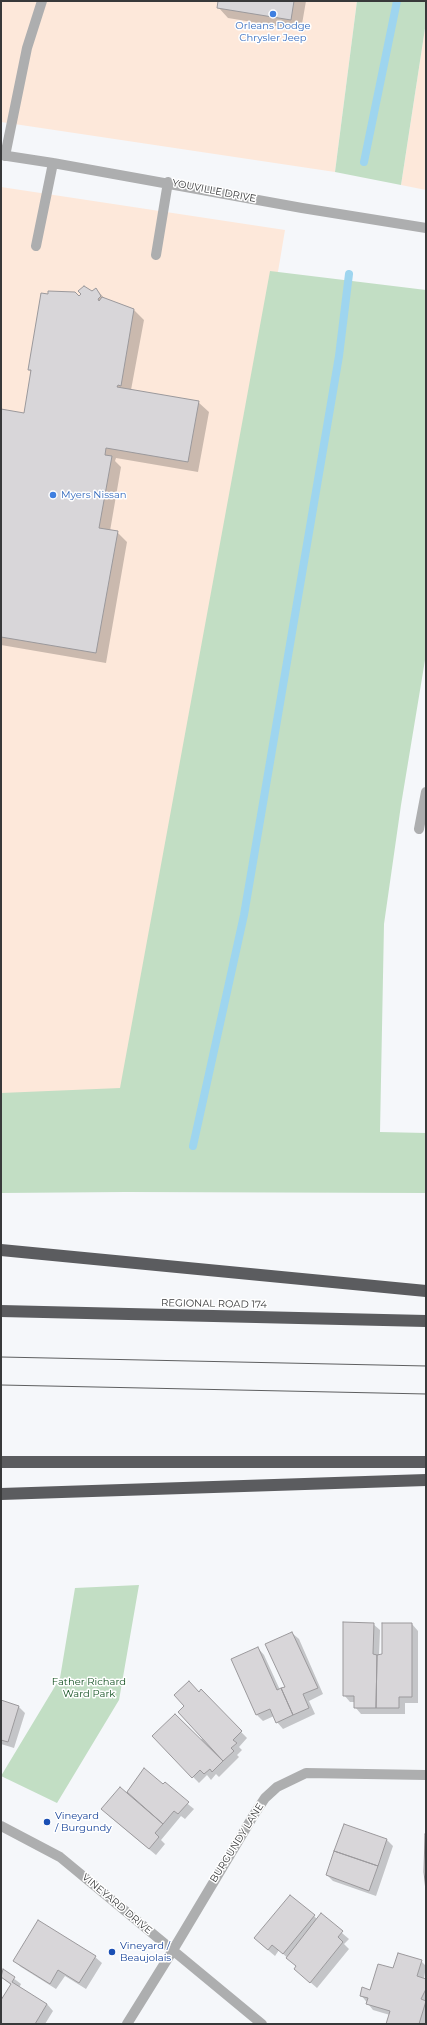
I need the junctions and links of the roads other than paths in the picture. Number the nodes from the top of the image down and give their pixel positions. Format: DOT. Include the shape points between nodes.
graph roads {
  1 [pos="42,1"];
  2 [pos="3,156"];
  3 [pos="53,163"];
  4 [pos="168,182"];
  5 [pos="426,228"];
  6 [pos="36,246"];
  7 [pos="156,255"];
  8 [pos="426,792"];
  9 [pos="419,829"];
  10 [pos="1,1250"];
  11 [pos="426,1292"];
  12 [pos="1,1312"];
  13 [pos="426,1320"];
  14 [pos="1,1462"];
  15 [pos="426,1462"];
  16 [pos="426,1480"];
  17 [pos="1,1494"];
  18 [pos="426,1775"];
  19 [pos="1,1826"];
  20 [pos="173,1950"];
  21 [pos="127,2024"];
  22 [pos="262,2024"];
  1 -- 2 [label="street" via="27,48"];
  2 -- 3 [label="street, YOUVILLE DRIVE"];
  3 -- 4 [label="street, YOUVILLE DRIVE"];
  3 -- 6 [label="street"];
  4 -- 5 [label="street, YOUVILLE DRIVE" via="302,208"];
  4 -- 7 [label="street"];
  8 -- 9 [label="street"];
  10 -- 11 [label="highway"];
  12 -- 13 [label="highway, REGIONAL ROAD 174"];
  14 -- 15 [label="highway"];
  16 -- 17 [label="highway"];
  18 -- 20 [label="street, BURGUNDY LANE" via="306,1773 278,1787 265,1798 255,1813"];
  19 -- 20 [label="street, VINEYARD DRIVE" via="60,1857"];
  20 -- 21 [label="street, BURGUNDY LANE"];
  20 -- 22 [label="street, VINEYARD DRIVE"];
}
